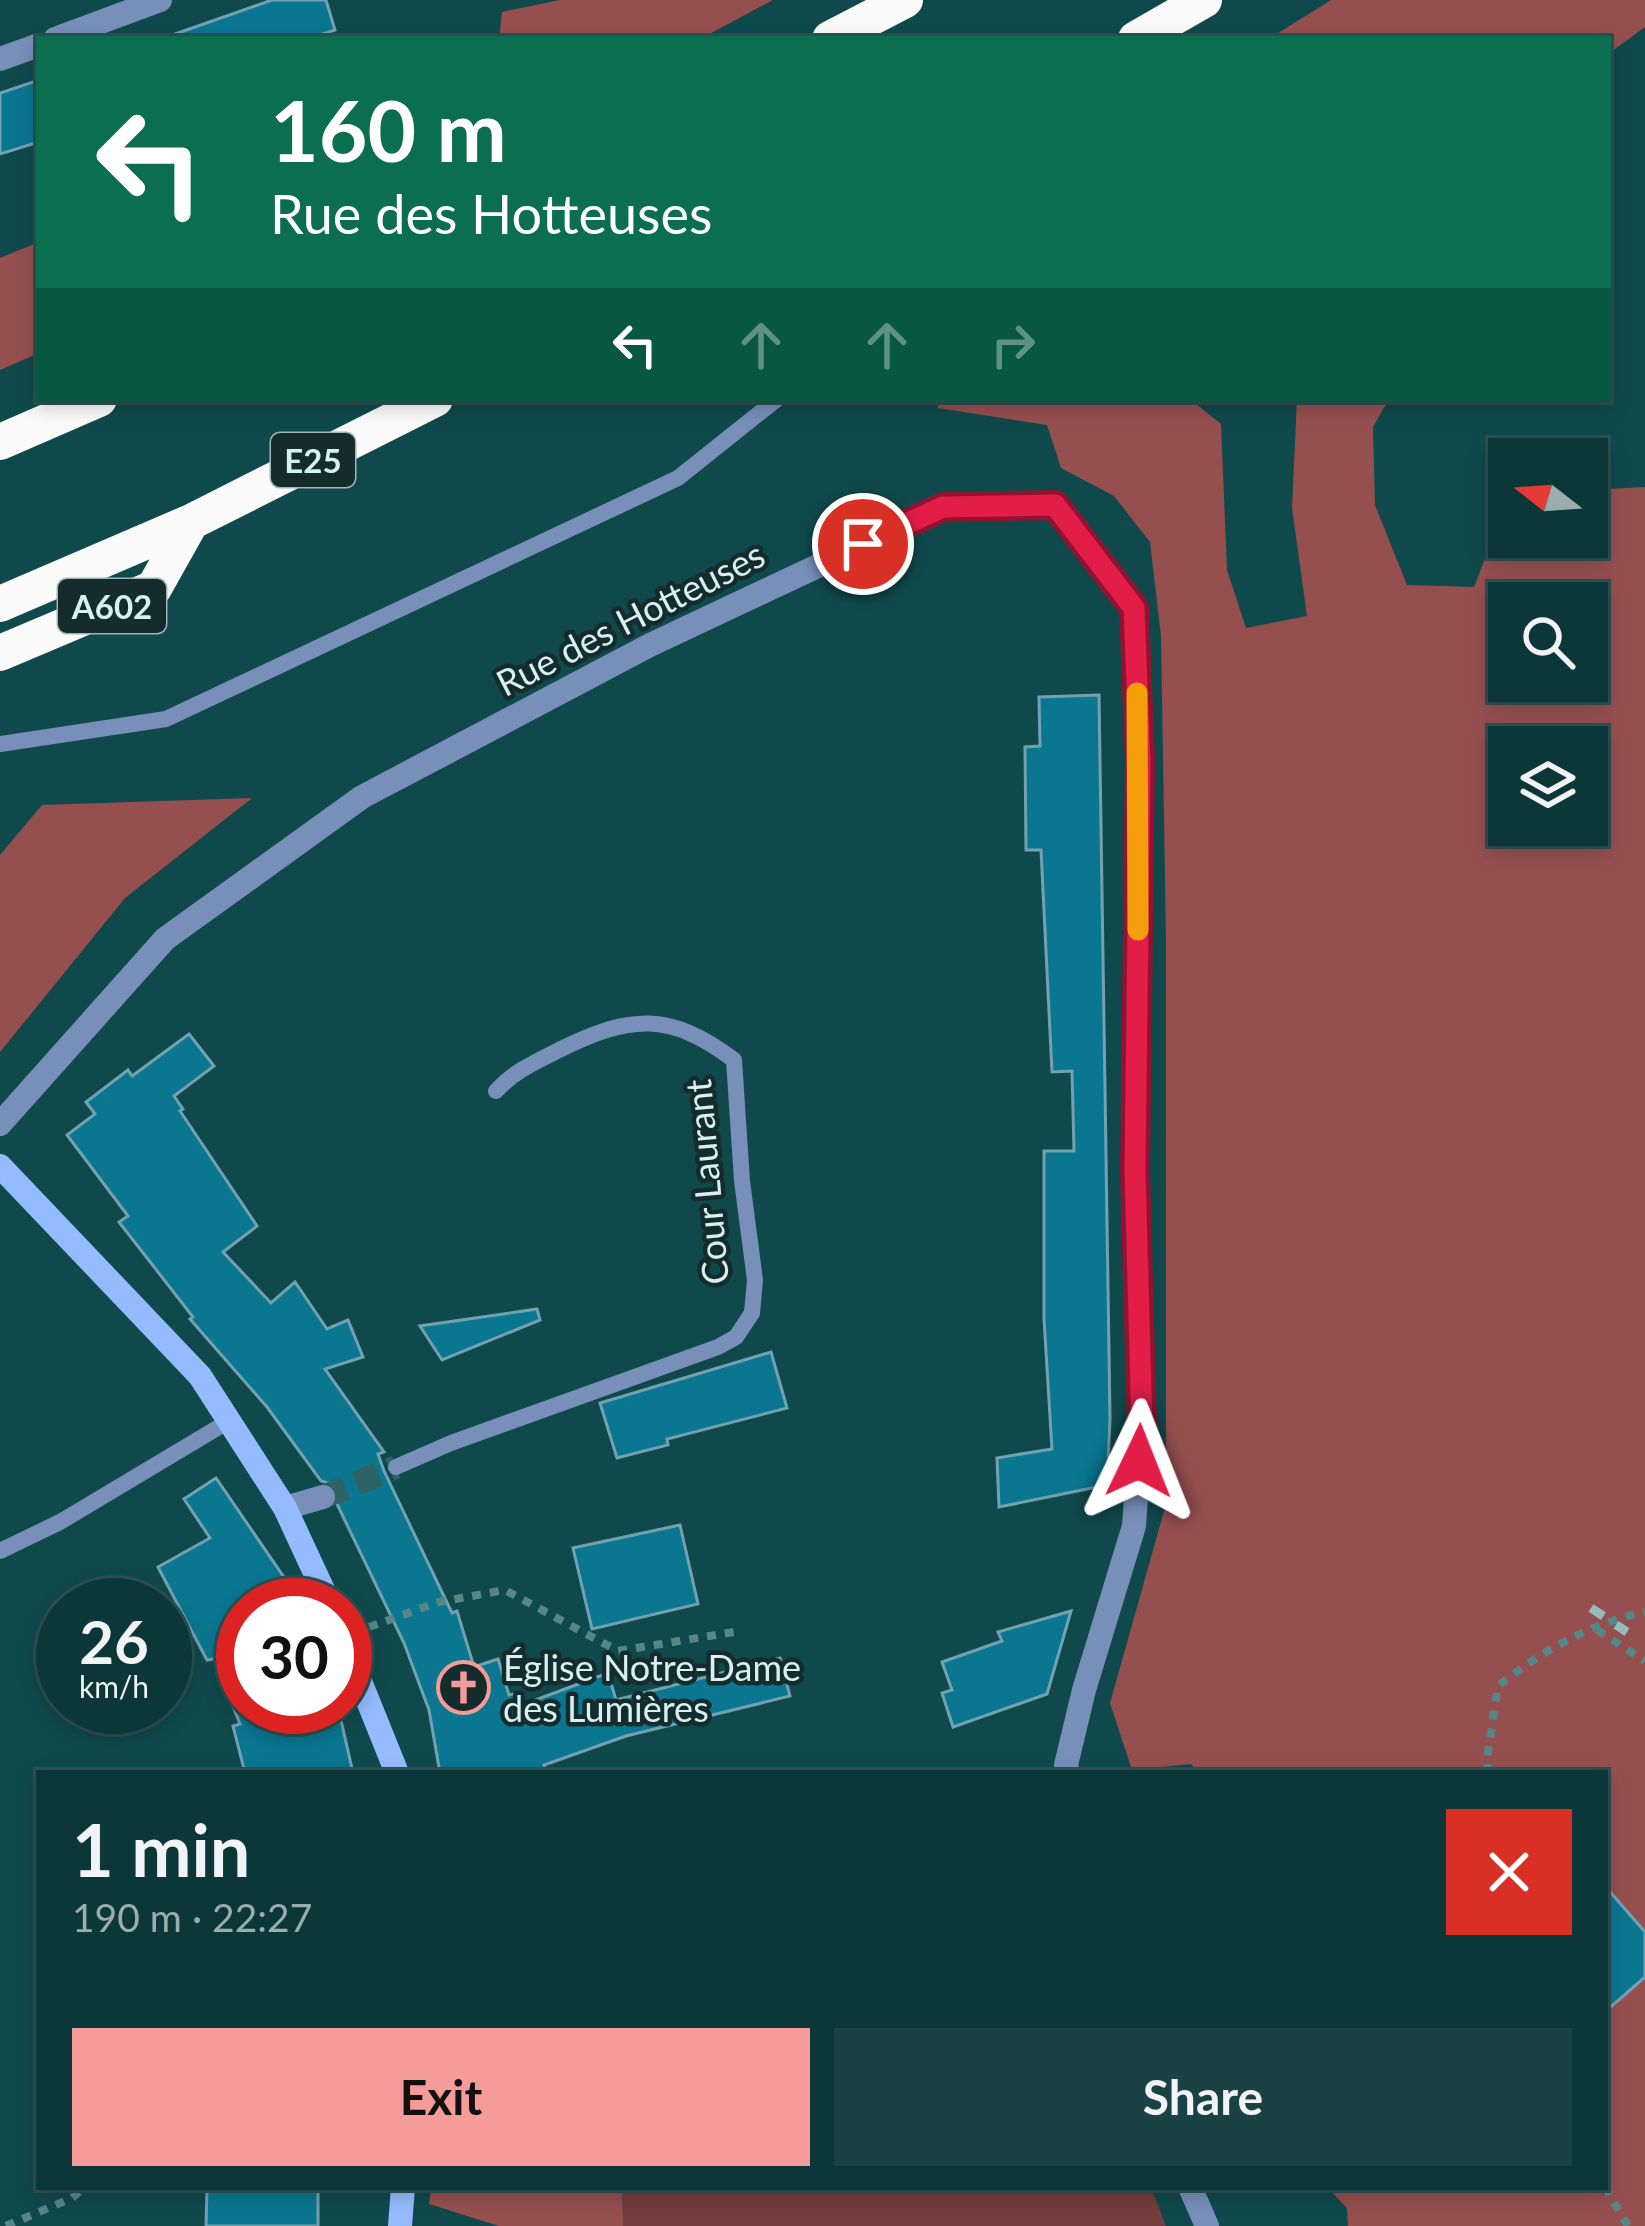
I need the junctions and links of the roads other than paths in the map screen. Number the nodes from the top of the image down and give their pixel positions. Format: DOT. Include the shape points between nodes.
graph roads {
  1 [pos="905,0"];
  2 [pos="1204,0"];
  3 [pos="149,2"];
  4 [pos="63,36"];
  5 [pos="836,36"];
  6 [pos="1141,36"];
  7 [pos="36,46"];
  8 [pos="0,59"];
  9 [pos="91,402"];
  10 [pos="429,402"];
  11 [pos="772,402"];
  12 [pos="0,442"];
  13 [pos="191,522"];
  14 [pos="0,604"];
  15 [pos="0,652"];
  16 [pos="0,744"];
  17 [pos="496,1091"];
  18 [pos="0,1124"];
  19 [pos="0,1166"];
  20 [pos="229,1421"];
  21 [pos="396,1467"];
  22 [pos="323,1497"];
  23 [pos="285,1508"];
  24 [pos="0,1551"];
  25 [pos="317,1578"];
  26 [pos="372,1693"];
  27 [pos="396,1770"];
  28 [pos="1069,1770"];
  29 [pos="404,2190"];
  30 [pos="1191,2190"];
  31 [pos="400,2226"];
  32 [pos="1207,2226"];
  1 -- 5 [label="highway"];
  2 -- 6 [label="highway"];
  3 -- 4 [label="street"];
  7 -- 8 [label="street"];
  9 -- 12 [label="highway"];
  10 -- 13 [label="highway, E25"];
  11 -- 16 [label="lane" via="678,478 166,719"];
  13 -- 14 [label="highway, E25"];
  13 -- 15 [label="highway, A602" via="154,588"];
  17 -- 21 [label="lane, Cour Laurant" via="509,1076 604,1028 643,1021 702,1036 734,1060 752,1313 718,1347"];
  18 -- 28 [label="street, Rue des Hotteuses" via="165,939 362,797 667,636 943,507 1055,505 1134,608 1140,761 1135,1171 1142,1428 1134,1526"];
  19 -- 20 [label="main road" via="200,1376"];
  20 -- 23 [label="main road"];
  20 -- 24 [label="lane"];
  22 -- 23 [label="street"];
  23 -- 25 [label="main road"];
  26 -- 27 [label="main road"];
  29 -- 31 [label="main road"];
  30 -- 32 [label="street"];
}
